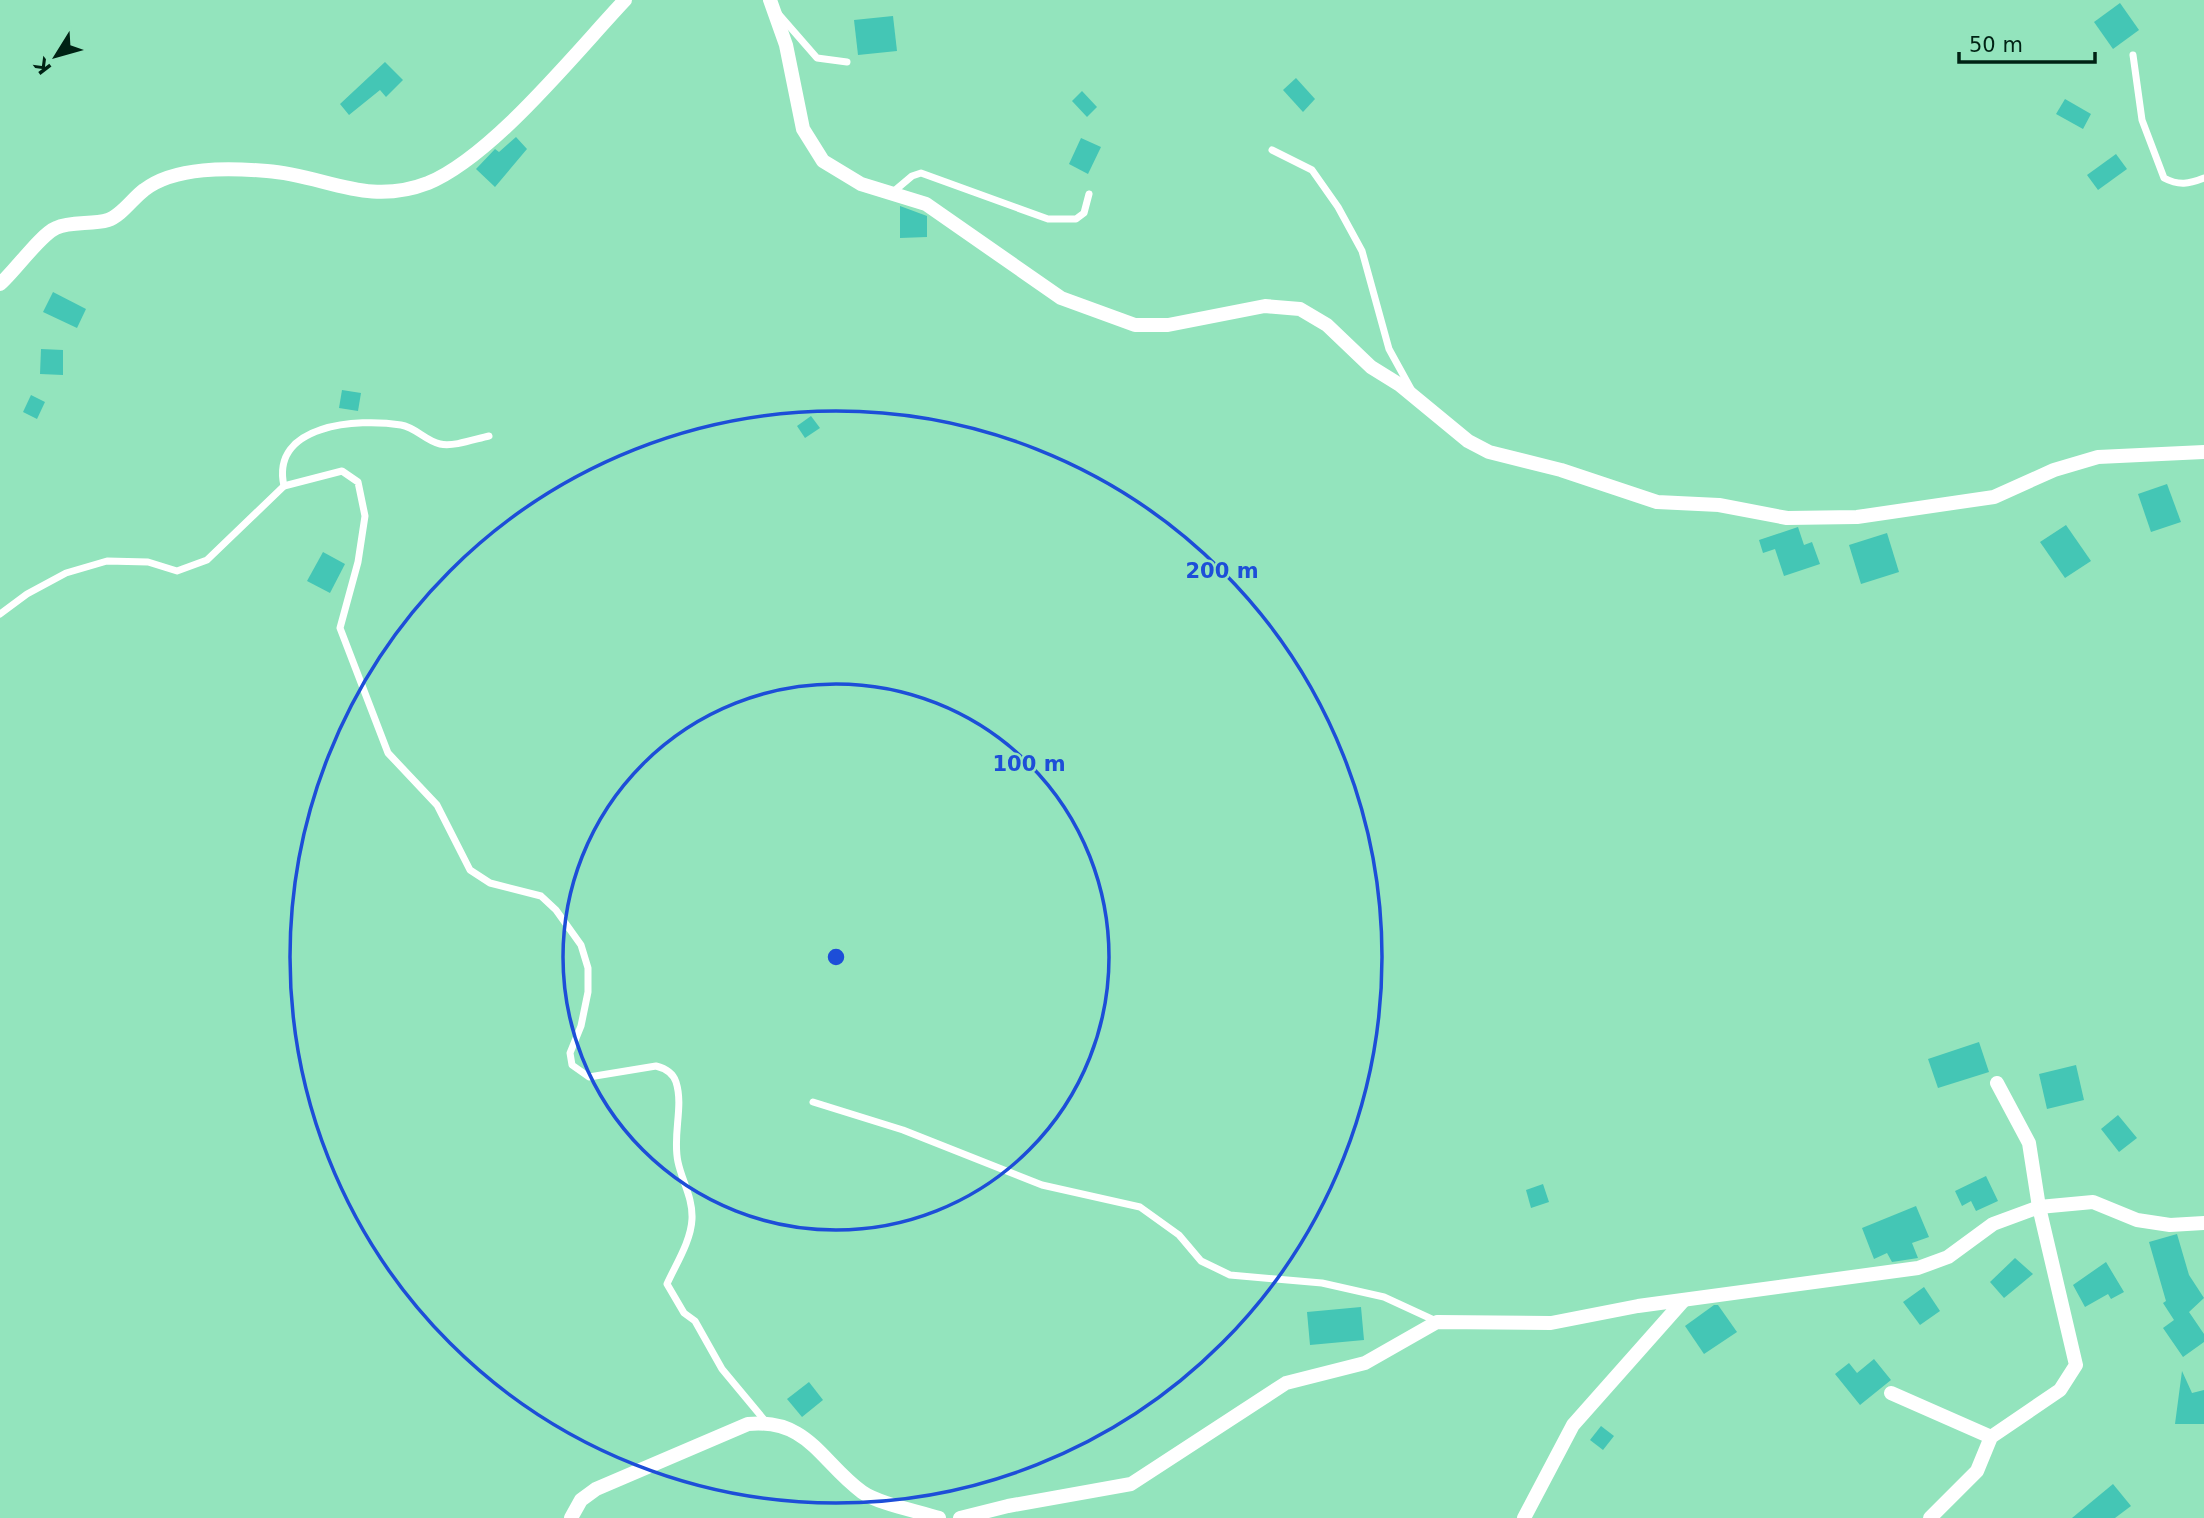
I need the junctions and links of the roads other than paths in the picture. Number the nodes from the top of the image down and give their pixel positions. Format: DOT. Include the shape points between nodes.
graph roads {
  1 [pos="625,0"];
  2 [pos="771,4"];
  3 [pos="2133,55"];
  4 [pos="847,62"];
  5 [pos="1272,150"];
  6 [pos="2204,178"];
  7 [pos="893,192"];
  8 [pos="1089,194"];
  9 [pos="0,284"];
  10 [pos="1416,398"];
  11 [pos="489,436"];
  12 [pos="2204,452"];
  13 [pos="284,486"];
  14 [pos="0,614"];
  15 [pos="1997,1083"];
  16 [pos="813,1102"];
  17 [pos="2039,1207"];
  18 [pos="2204,1223"];
  19 [pos="1683,1301"];
  20 [pos="1437,1322"];
  21 [pos="1891,1393"];
  22 [pos="766,1422"];
  23 [pos="1991,1437"];
  24 [pos="571,1518"];
  25 [pos="939,1518"];
  26 [pos="960,1518"];
  27 [pos="1524,1518"];
  28 [pos="1930,1518"];
  1 -- 9 [label="street" via="506,126 454,170 425,184 380,192 350,190 269,171 183,172 145,189 111,220 55,228"];
  2 -- 4 [label="lane" via="817,58"];
  2 -- 7 [label="street" via="786,44 803,129 823,161 861,184"];
  3 -- 6 [label="lane" via="2142,121 2164,178 2175,184"];
  5 -- 10 [label="lane" via="1312,170 1338,206 1362,251 1389,349"];
  7 -- 8 [label="lane" via="921,173 1048,219 1076,219 1084,213"];
  7 -- 10 [label="street" via="926,204 1061,298 1135,325 1168,326 1265,306 1300,309 1327,325 1371,367"];
  10 -- 12 [label="street" via="1468,441 1489,452 1657,502 1719,505 1787,518 1857,517 1994,497 2054,470 2098,457"];
  11 -- 13 [label="lane" via="443,445 403,425 343,424 312,431 289,448 281,469"];
  13 -- 14 [label="lane" via="207,560 177,571 148,562 107,561 66,573"];
  13 -- 22 [label="lane" via="342,471 358,482 365,516 340,628 388,753 437,805 470,870 491,883 541,896 581,944 588,992 570,1053 572,1065 589,1077 656,1066 676,1079 678,1161 692,1219 667,1284 722,1369"];
  15 -- 17 [label="street" via="2029,1143"];
  16 -- 20 [label="lane" via="903,1130 1042,1185 1140,1207 1179,1235 1201,1261 1230,1275 1322,1283 1384,1297"];
  17 -- 18 [label="street" via="2093,1202 2137,1220 2170,1225"];
  17 -- 19 [label="street" via="1993,1224 1948,1257 1918,1268"];
  17 -- 23 [label="street" via="2076,1365 2060,1390"];
  19 -- 20 [label="street" via="1551,1323"];
  19 -- 27 [label="street" via="1573,1425"];
  20 -- 26 [label="street" via="1365,1363 1286,1383 1130,1484"];
  21 -- 23 [label="street"];
  22 -- 24 [label="street" via="748,1424 596,1489 581,1500"];
  22 -- 25 [label="street" via="799,1431 864,1494"];
  23 -- 28 [label="street" via="1977,1471"];
}
